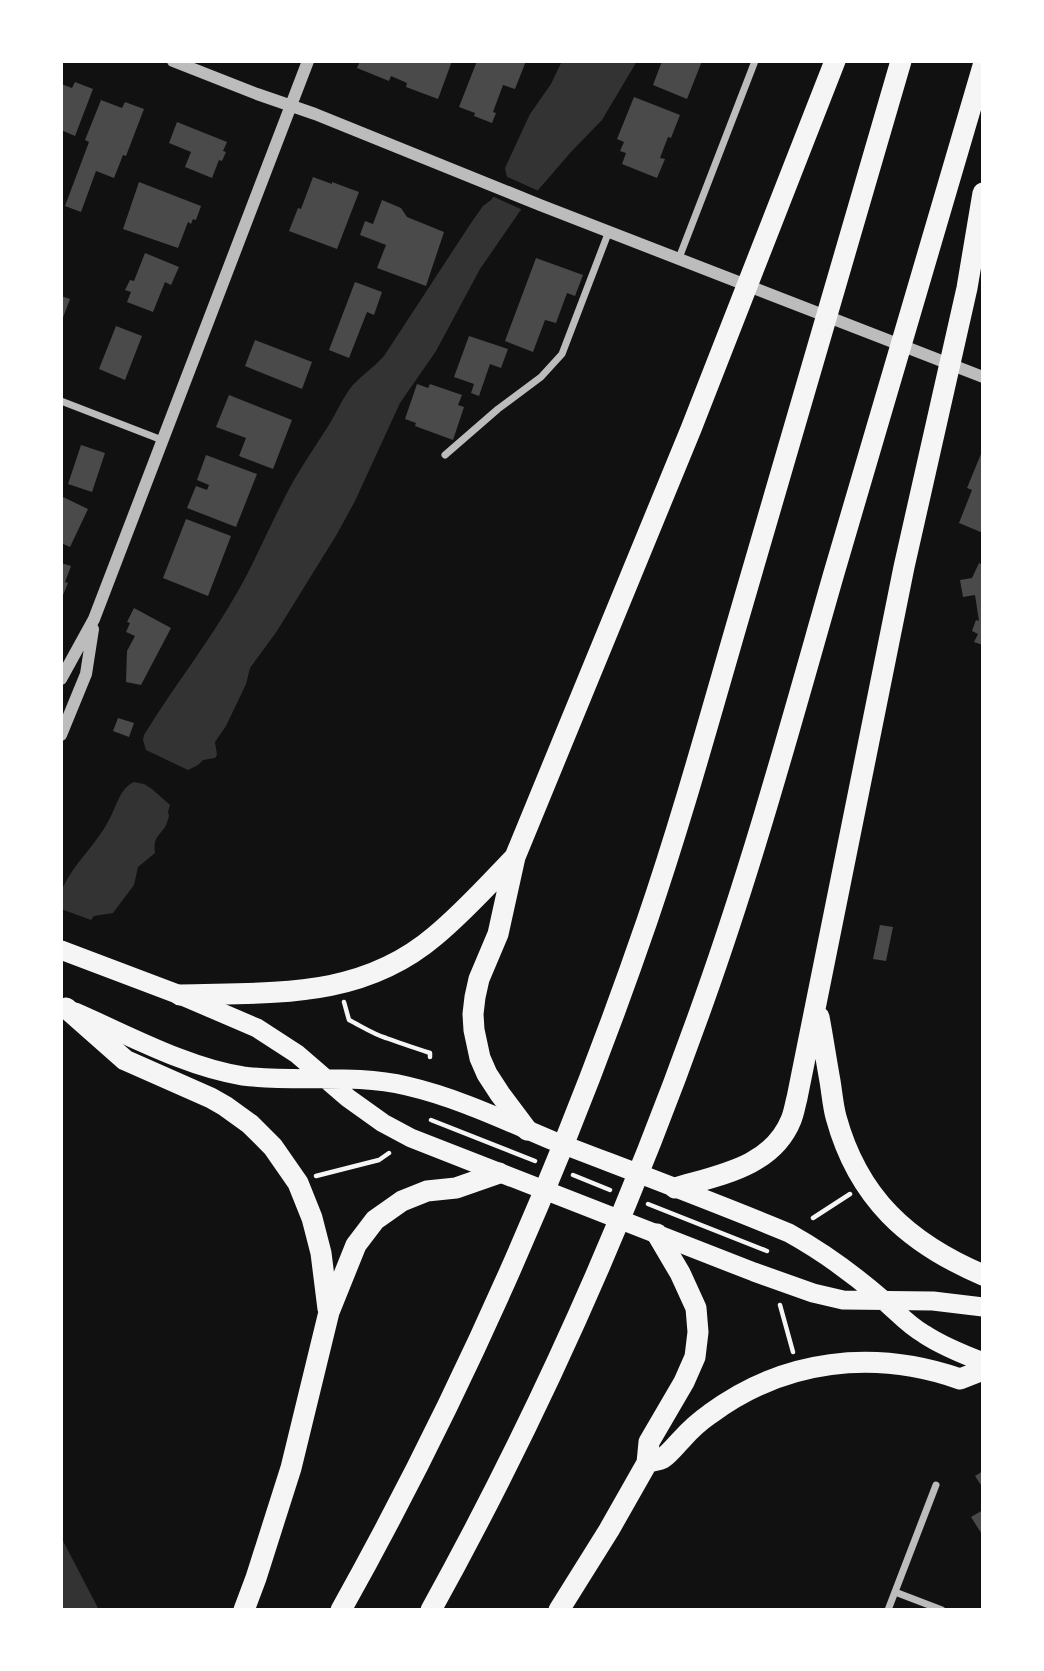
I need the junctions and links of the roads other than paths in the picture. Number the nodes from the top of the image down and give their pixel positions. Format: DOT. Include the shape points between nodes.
graph roads {
  1 [pos="173,61"];
  2 [pos="308,61"];
  3 [pos="755,61"];
  4 [pos="835,61"];
  5 [pos="901,61"];
  6 [pos="983,66"];
  7 [pos="290,106"];
  8 [pos="983,193"];
  9 [pos="609,231"];
  10 [pos="679,258"];
  11 [pos="983,377"];
  12 [pos="61,401"];
  13 [pos="162,440"];
  14 [pos="445,455"];
  15 [pos="94,619"];
  16 [pos="61,679"];
  17 [pos="61,735"];
  18 [pos="515,857"];
  19 [pos="61,950"];
  20 [pos="180,995"];
  21 [pos="817,1002"];
  22 [pos="63,1007"];
  23 [pos="326,1078"];
  24 [pos="527,1130"];
  25 [pos="499,1173"];
  26 [pos="675,1188"];
  27 [pos="657,1234"];
  28 [pos="983,1275"];
  29 [pos="885,1301"];
  30 [pos="983,1307"];
  31 [pos="329,1312"];
  32 [pos="983,1362"];
  33 [pos="983,1370"];
  34 [pos="648,1462"];
  35 [pos="936,1485"];
  36 [pos="895,1592"];
  37 [pos="244,1610"];
  38 [pos="341,1610"];
  39 [pos="431,1610"];
  40 [pos="559,1610"];
  41 [pos="888,1610"];
  42 [pos="942,1610"];
  1 -- 7 [label="street"];
  2 -- 7 [label="street"];
  3 -- 10 [label="street"];
  4 -- 18 [label="highway" via="687,442"];
  5 -- 38 [label="highway" via="677,828 591,1077 518,1255 436,1430"];
  6 -- 39 [label="highway" via="732,918 704,999 592,1284 514,1451"];
  7 -- 9 [label="street"];
  7 -- 13 [label="street"];
  8 -- 21 [label="highway"];
  9 -- 10 [label="street"];
  9 -- 14 [label="street" via="562,354 541,377"];
  10 -- 11 [label="street"];
  12 -- 13 [label="street"];
  13 -- 15 [label="street"];
  15 -- 16 [label="street"];
  15 -- 17 [label="street" via="86,674"];
  18 -- 20 [label="highway" via="433,938 383,969 318,989"];
  18 -- 24 [label="highway" via="498,934 479,979 474,1030 487,1074"];
  19 -- 20 [label="highway"];
  20 -- 23 [label="highway" via="257,1028"];
  21 -- 26 [label="highway" via="797,1098 783,1135 770,1150 738,1170"];
  21 -- 28 [label="highway" via="835,1115 866,1185 915,1238"];
  22 -- 23 [label="highway" via="221,1072 276,1079"];
  22 -- 31 [label="highway" via="125,1060 226,1106 273,1147 298,1183 318,1235"];
  23 -- 24 [label="highway" via="407,1086"];
  23 -- 25 [label="highway" via="383,1123"];
  24 -- 26 [label="highway"];
  25 -- 27 [label="highway"];
  25 -- 31 [label="highway" via="416,1195 375,1220 356,1245"];
  26 -- 29 [label="highway" via="789,1233 820,1250"];
  27 -- 29 [label="highway" via="813,1293 844,1300"];
  27 -- 34 [label="highway" via="696,1308 697,1345 691,1367 649,1442"];
  29 -- 30 [label="highway"];
  29 -- 32 [label="highway" via="922,1334"];
  31 -- 37 [label="highway" via="291,1468"];
  33 -- 34 [label="highway" via="960,1379 892,1363 839,1363 798,1371 721,1406 662,1459"];
  34 -- 40 [label="highway"];
  35 -- 36 [label="street"];
  36 -- 41 [label="street"];
  36 -- 42 [label="street"];
}
